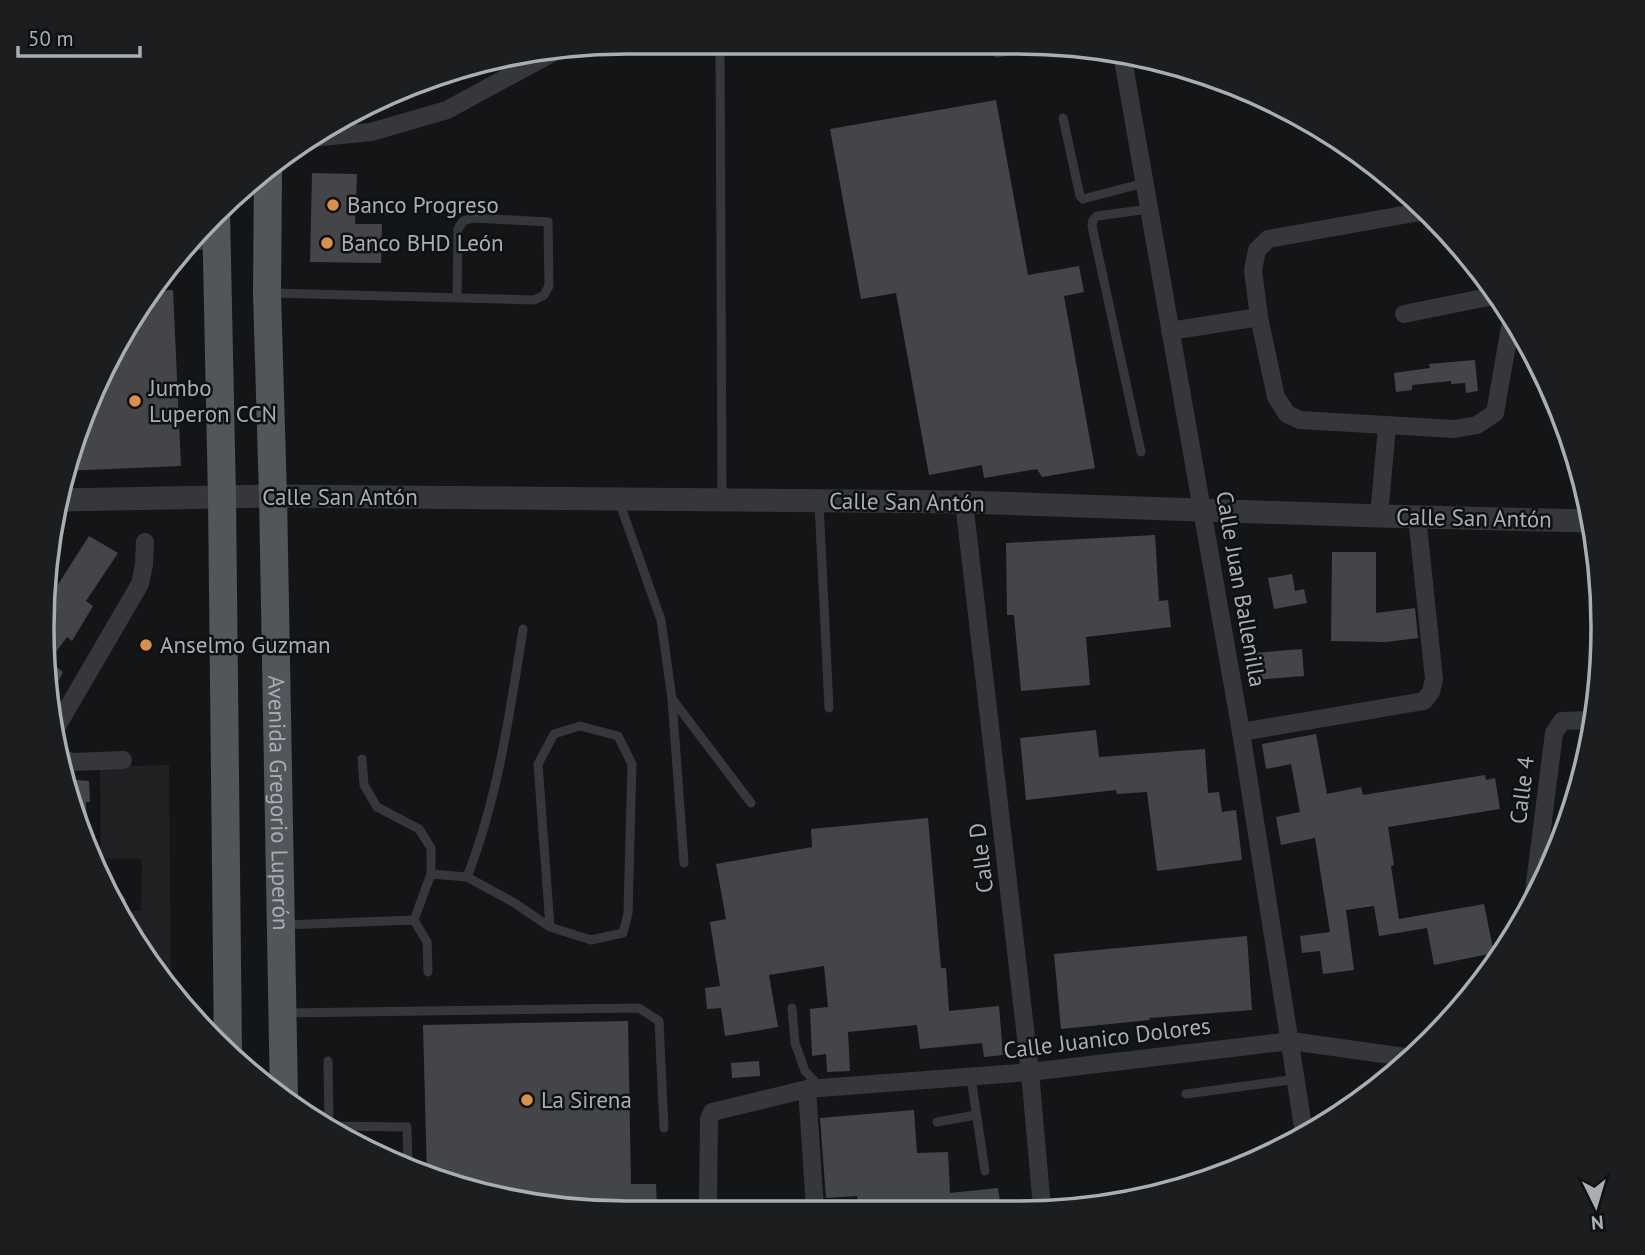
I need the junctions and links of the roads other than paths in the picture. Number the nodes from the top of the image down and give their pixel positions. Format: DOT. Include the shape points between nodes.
graph roads {
  1 [pos="720,54"];
  2 [pos="536,62"];
  3 [pos="1124,64"];
  4 [pos="1063,118"];
  5 [pos="333,136"];
  6 [pos="268,182"];
  7 [pos="1144,183"];
  8 [pos="1090,197"];
  9 [pos="1149,209"];
  10 [pos="1413,213"];
  11 [pos="1093,220"];
  12 [pos="203,245"];
  13 [pos="267,293"];
  14 [pos="457,298"];
  15 [pos="1486,298"];
  16 [pos="1405,314"];
  17 [pos="1259,317"];
  18 [pos="1170,331"];
  19 [pos="1509,333"];
  20 [pos="1387,426"];
  21 [pos="1141,452"];
  22 [pos="273,496"];
  23 [pos="222,497"];
  24 [pos="618,499"];
  25 [pos="69,500"];
  26 [pos="722,500"];
  27 [pos="819,502"];
  28 [pos="964,502"];
  29 [pos="1203,509"];
  30 [pos="1380,516"];
  31 [pos="1417,517"];
  32 [pos="1581,521"];
  33 [pos="145,542"];
  34 [pos="523,629"];
  35 [pos="672,699"];
  36 [pos="829,708"];
  37 [pos="62,718"];
  38 [pos="1583,720"];
  39 [pos="1241,732"];
  40 [pos="123,760"];
  41 [pos="362,760"];
  42 [pos="70,761"];
  43 [pos="751,803"];
  44 [pos="684,863"];
  45 [pos="1537,870"];
  46 [pos="431,874"];
  47 [pos="467,877"];
  48 [pos="414,920"];
  49 [pos="281,925"];
  50 [pos="550,927"];
  51 [pos="428,972"];
  52 [pos="792,1008"];
  53 [pos="283,1013"];
  54 [pos="228,1038"];
  55 [pos="1291,1041"];
  56 [pos="1397,1056"];
  57 [pos="328,1061"];
  58 [pos="1030,1072"];
  59 [pos="971,1078"];
  60 [pos="1297,1079"];
  61 [pos="284,1086"];
  62 [pos="814,1089"];
  63 [pos="1186,1094"];
  64 [pos="976,1115"];
  65 [pos="329,1116"];
  66 [pos="937,1122"];
  67 [pos="1303,1125"];
  68 [pos="345,1126"];
  69 [pos="664,1128"];
  70 [pos="408,1157"];
  71 [pos="985,1171"];
  72 [pos="1041,1200"];
  73 [pos="708,1201"];
  74 [pos="815,1201"];
  1 -- 26 [label="lane"];
  2 -- 5 [label="street" via="447,110 370,132"];
  3 -- 7 [label="street, Calle Juan Ballenilla"];
  4 -- 8 [label="lane" via="1080,196"];
  6 -- 13 [label="main road, Avenida Gregorio Luperón"];
  7 -- 8 [label="lane"];
  7 -- 9 [label="street, Calle Juan Ballenilla"];
  8 -- 11 [label="lane"];
  9 -- 11 [label="lane"];
  9 -- 18 [label="street, Calle Juan Ballenilla"];
  10 -- 17 [label="street" via="1268,239 1257,250 1253,270"];
  11 -- 21 [label="lane"];
  12 -- 23 [label="main road"];
  13 -- 14 [label="lane"];
  13 -- 22 [label="main road, Avenida Gregorio Luperón"];
  14 -- 14 [label="lane" via="534,300 544,295 549,286 548,222 463,221 458,229"];
  15 -- 16 [label="street"];
  17 -- 18 [label="street"];
  17 -- 20 [label="street" via="1276,397 1287,414 1300,420"];
  18 -- 29 [label="street, Calle Juan Ballenilla"];
  19 -- 20 [label="street" via="1495,413 1477,425 1455,429"];
  20 -- 30 [label="street"];
  22 -- 23 [label="street, Calle San Antón"];
  22 -- 24 [label="street, Calle San Antón"];
  22 -- 49 [label="main road, Avenida Gregorio Luperón"];
  23 -- 25 [label="street, Calle San Antón"];
  23 -- 54 [label="main road"];
  24 -- 26 [label="street, Calle San Antón"];
  24 -- 35 [label="lane" via="661,620"];
  26 -- 27 [label="street, Calle San Antón"];
  27 -- 28 [label="street, Calle San Antón"];
  27 -- 36 [label="lane"];
  28 -- 29 [label="street, Calle San Antón"];
  28 -- 58 [label="street, Calle D"];
  29 -- 30 [label="street, Calle San Antón"];
  29 -- 39 [label="street, Calle Juan Ballenilla"];
  30 -- 31 [label="street, Calle San Antón"];
  31 -- 32 [label="street, Calle San Antón"];
  31 -- 39 [label="street" via="1434,679 1424,701"];
  33 -- 37 [label="street" via="139,584"];
  34 -- 47 [label="lane" via="504,748"];
  35 -- 43 [label="lane"];
  35 -- 44 [label="lane"];
  38 -- 45 [label="street, Calle 4" via="1562,721 1554,733"];
  39 -- 55 [label="street, Calle Juan Ballenilla"];
  40 -- 42 [label="street"];
  41 -- 46 [label="lane" via="364,785 377,807 419,829 431,848"];
  46 -- 47 [label="lane"];
  46 -- 48 [label="lane"];
  47 -- 50 [label="lane"];
  48 -- 49 [label="lane"];
  48 -- 51 [label="lane" via="427,942"];
  49 -- 53 [label="main road, Avenida Gregorio Luperón"];
  50 -- 50 [label="lane" via="591,940 624,933 628,913 632,764 618,736 580,726 554,734 538,764"];
  52 -- 62 [label="lane" via="794,1043"];
  53 -- 61 [label="main road, Avenida Gregorio Luperón"];
  53 -- 69 [label="lane" via="639,1008 659,1021"];
  55 -- 56 [label="street, Calle Juanico Dolores"];
  55 -- 58 [label="street, Calle Juanico Dolores"];
  55 -- 60 [label="street, Calle Juan Ballenilla"];
  57 -- 65 [label="lane"];
  58 -- 59 [label="street, Calle Juanico Dolores"];
  58 -- 72 [label="street, Calle D"];
  59 -- 62 [label="street, Calle Juanico Dolores"];
  59 -- 64 [label="lane"];
  60 -- 63 [label="lane"];
  60 -- 67 [label="street, Calle Juan Ballenilla"];
  62 -- 73 [label="street, Calle Juanico Dolores" via="712,1112"];
  62 -- 74 [label="street"];
  64 -- 66 [label="lane"];
  64 -- 71 [label="lane"];
  68 -- 70 [label="lane" via="407,1127"];
}
